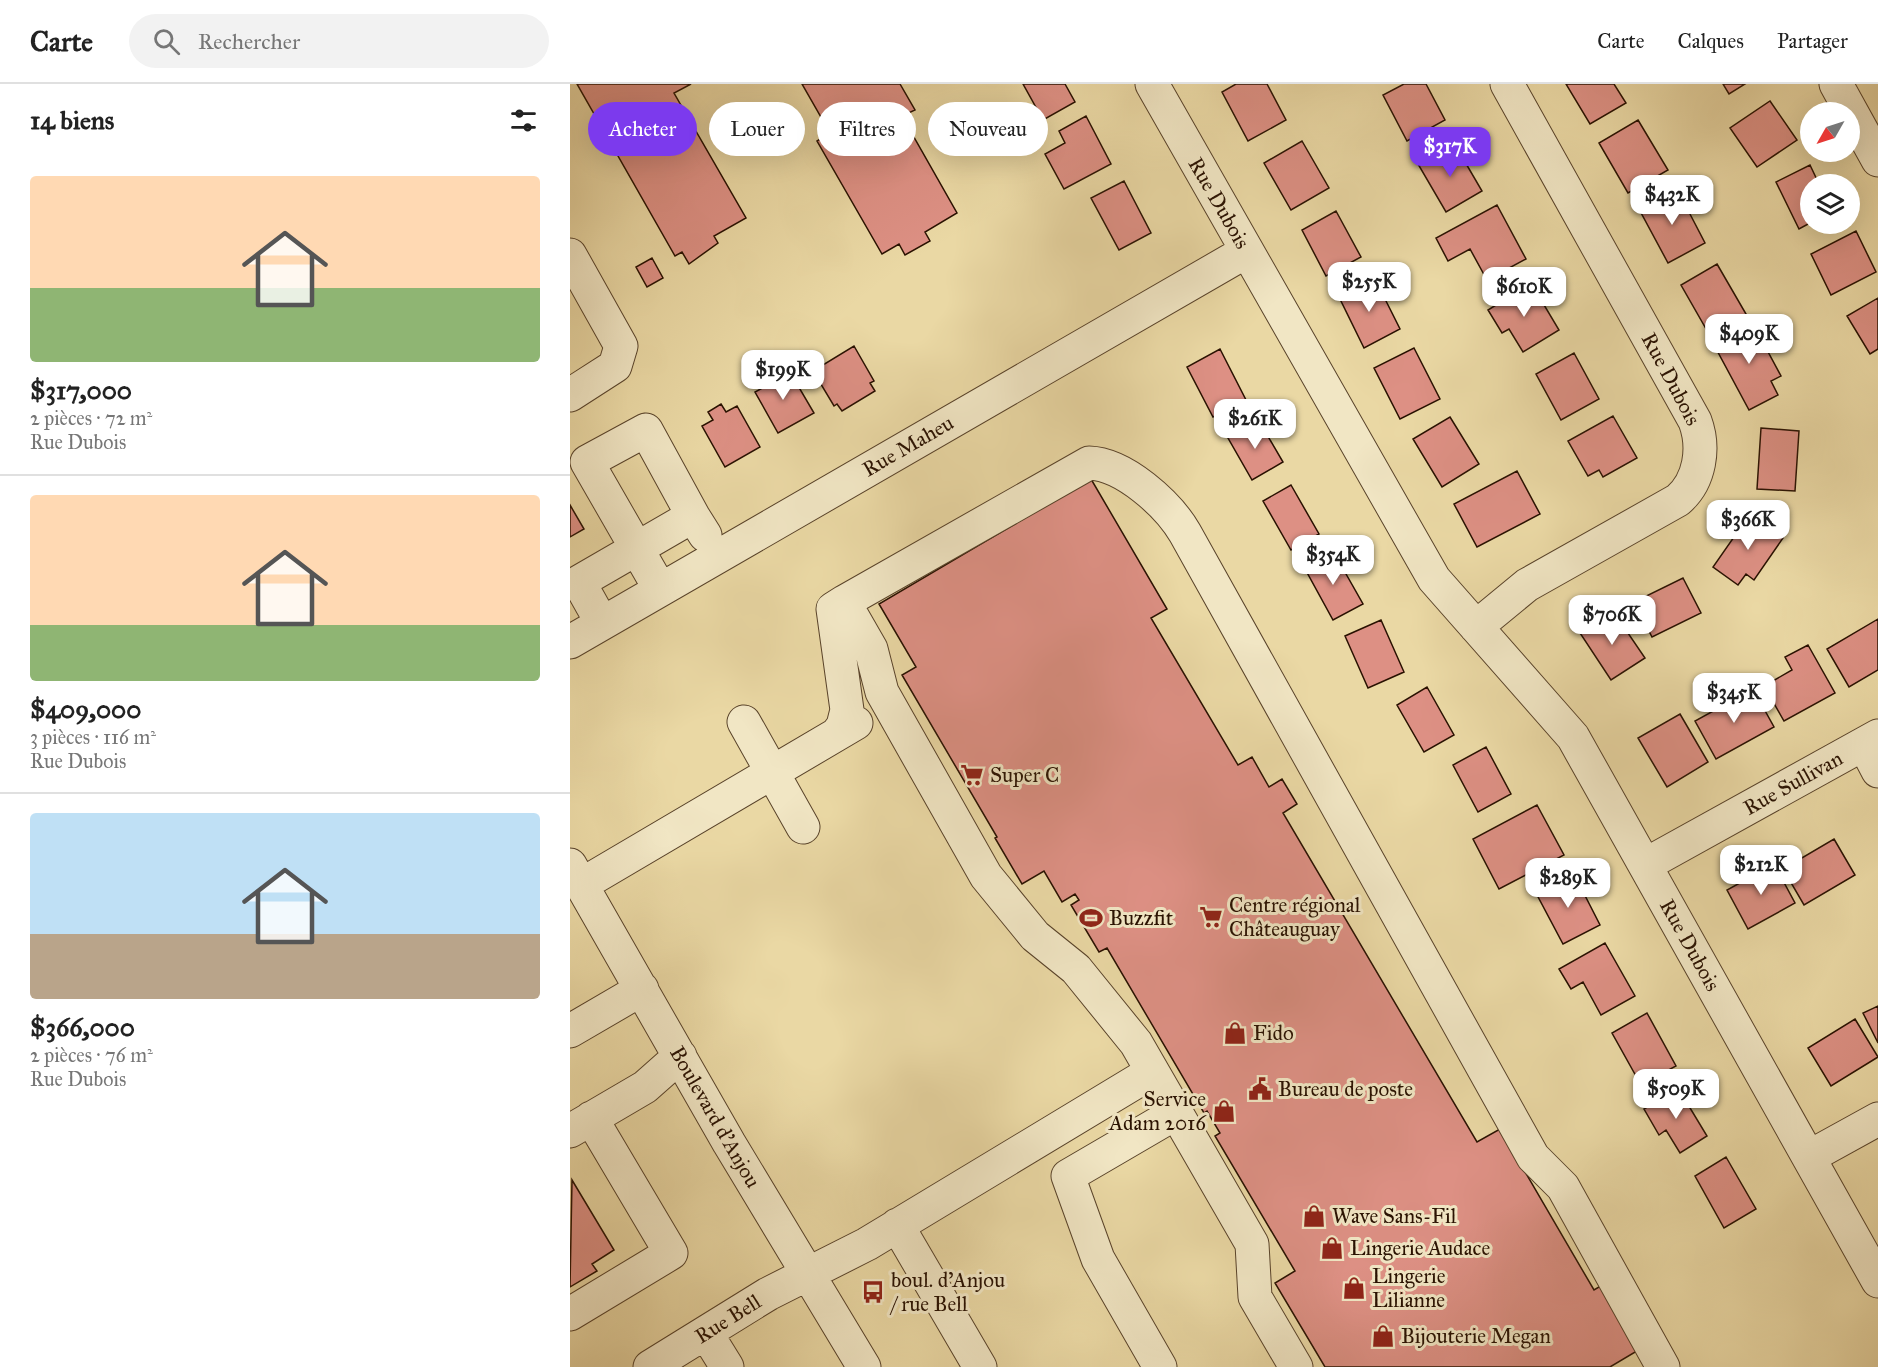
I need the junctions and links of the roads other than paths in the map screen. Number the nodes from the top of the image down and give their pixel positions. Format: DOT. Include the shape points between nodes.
graph roads {
  1 [pos="1152,84"];
  2 [pos="1507,84"];
  3 [pos="1836,84"];
  4 [pos="1878,160"];
  5 [pos="1247,251"];
  6 [pos="570,255"];
  7 [pos="580,293"];
  8 [pos="570,395"];
  9 [pos="693,516"];
  10 [pos="636,549"];
  11 [pos="717,556"];
  12 [pos="660,589"];
  13 [pos="839,605"];
  14 [pos="602,623"];
  15 [pos="1476,627"];
  16 [pos="570,642"];
  17 [pos="888,704"];
  18 [pos="744,722"];
  19 [pos="837,734"];
  20 [pos="1873,750"];
  21 [pos="771,772"];
  22 [pos="802,826"];
  23 [pos="1645,865"];
  24 [pos="576,875"];
  25 [pos="642,989"];
  26 [pos="570,1031"];
  27 [pos="680,1056"];
  28 [pos="1152,1072"];
  29 [pos="1112,1096"];
  30 [pos="1176,1113"];
  31 [pos="1878,1119"];
  32 [pos="581,1124"];
  33 [pos="1044,1137"];
  34 [pos="1135,1137"];
  35 [pos="1809,1157"];
  36 [pos="1068,1176"];
  37 [pos="897,1225"];
  38 [pos="662,1237"];
  39 [pos="807,1273"];
  40 [pos="1878,1281"];
  41 [pos="570,1293"];
  42 [pos="570,1314"];
  43 [pos="706,1333"];
  44 [pos="651,1367"];
  45 [pos="727,1367"];
  46 [pos="864,1367"];
  47 [pos="980,1367"];
  48 [pos="1160,1367"];
  49 [pos="1296,1367"];
  50 [pos="1662,1367"];
  1 -- 5 [label="street, Rue Dubois"];
  2 -- 15 [label="street, Rue Dubois" via="1695,421 1701,446 1692,483 1677,500 1527,585"];
  3 -- 4 [label="street"];
  5 -- 11 [label="street, Rue Maheu"];
  5 -- 15 [label="street, Rue Dubois" via="1434,579"];
  6 -- 7 [label="street"];
  7 -- 8 [label="street" via="621,346 620,356 607,374"];
  9 -- 10 [label="street"];
  9 -- 10 [label="street" via="646,430 587,462"];
  9 -- 11 [label="street"];
  10 -- 12 [label="street"];
  10 -- 14 [label="street" via="579,582"];
  11 -- 12 [label="street, Rue Maheu"];
  12 -- 14 [label="street, Rue Maheu"];
  13 -- 17 [label="street" via="871,649 876,677"];
  13 -- 19 [label="street" via="847,710"];
  13 -- 50 [label="street" via="1089,463 1113,470 1168,507 1533,1157 1563,1187"];
  14 -- 16 [label="street, Rue Maheu"];
  15 -- 23 [label="street, Rue Dubois" via="1574,737"];
  17 -- 19 [label="street"];
  17 -- 28 [label="street" via="986,876 1035,936 1076,969 1136,1043"];
  18 -- 21 [label="street"];
  19 -- 21 [label="street"];
  20 -- 23 [label="street, Rue Sullivan"];
  21 -- 22 [label="street"];
  21 -- 24 [label="street"];
  23 -- 35 [label="street, Rue Dubois"];
  24 -- 25 [label="street, Boulevard d'Anjou"];
  25 -- 26 [label="street"];
  25 -- 27 [label="street, Boulevard d'Anjou"];
  27 -- 32 [label="street" via="645,1087"];
  27 -- 39 [label="street, Boulevard d'Anjou"];
  28 -- 29 [label="street, Rue Bell"];
  28 -- 30 [label="street"];
  29 -- 33 [label="street, Rue Bell"];
  29 -- 34 [label="street"];
  30 -- 34 [label="street"];
  30 -- 49 [label="street" via="1252,1244 1255,1297"];
  31 -- 35 [label="street"];
  32 -- 38 [label="street"];
  33 -- 36 [label="street"];
  33 -- 37 [label="street, Rue Bell"];
  34 -- 36 [label="street"];
  35 -- 40 [label="street, Rue Dubois"];
  36 -- 48 [label="street" via="1098,1259"];
  37 -- 39 [label="street, Rue Bell"];
  37 -- 47 [label="street"];
  38 -- 41 [label="street"];
  38 -- 42 [label="street" via="671,1253"];
  39 -- 43 [label="street, Rue Bell"];
  39 -- 46 [label="street, Boulevard d'Anjou"];
  43 -- 44 [label="street, Rue Bell"];
  43 -- 45 [label="street"];
}
